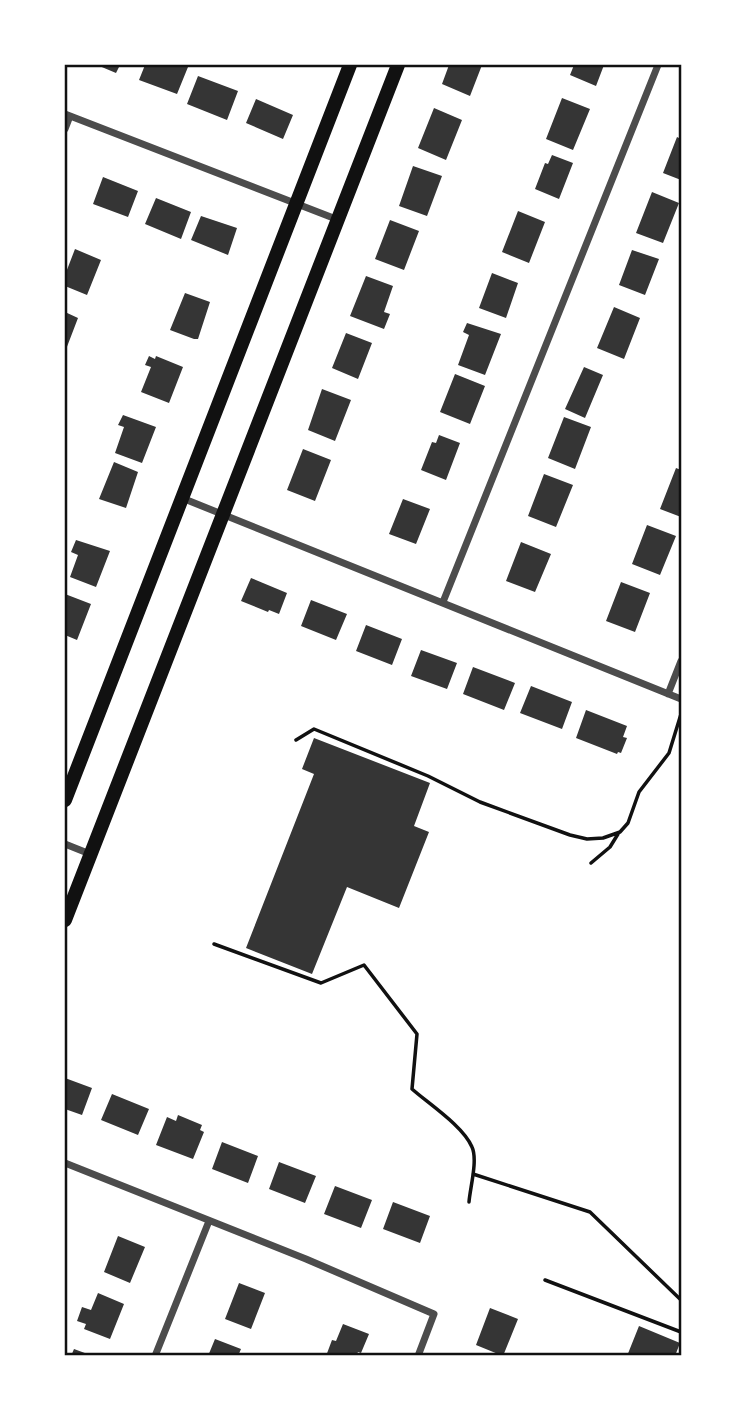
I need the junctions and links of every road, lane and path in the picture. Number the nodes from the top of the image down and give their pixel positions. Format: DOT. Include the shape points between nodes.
graph roads {
  1 [pos="350,65"];
  2 [pos="398,65"];
  3 [pos="658,65"];
  4 [pos="67,115"];
  5 [pos="65,129"];
  6 [pos="296,204"];
  7 [pos="337,219"];
  8 [pos="182,498"];
  9 [pos="222,515"];
  10 [pos="443,602"];
  11 [pos="681,661"];
  12 [pos="668,694"];
  13 [pos="681,699"];
  14 [pos="681,714"];
  15 [pos="296,740"];
  16 [pos="65,800"];
  17 [pos="620,832"];
  18 [pos="65,844"];
  19 [pos="90,855"];
  20 [pos="591,863"];
  21 [pos="65,920"];
  22 [pos="214,944"];
  23 [pos="65,1163"];
  24 [pos="473,1174"];
  25 [pos="470,1202"];
  26 [pos="209,1221"];
  27 [pos="545,1280"];
  28 [pos="681,1300"];
  29 [pos="681,1332"];
  30 [pos="155,1356"];
  31 [pos="418,1356"];
  1 -- 6 [label="main road"];
  2 -- 7 [label="main road"];
  3 -- 10 [label="street"];
  4 -- 5 [label="street"];
  4 -- 6 [label="street"];
  6 -- 7 [label="street"];
  6 -- 8 [label="main road"];
  7 -- 9 [label="main road"];
  8 -- 9 [label="street"];
  8 -- 16 [label="main road"];
  9 -- 10 [label="street"];
  9 -- 19 [label="main road"];
  10 -- 12 [label="street"];
  11 -- 12 [label="street"];
  12 -- 13 [label="street"];
  14 -- 17 [label="path" via="669,753 639,792"];
  15 -- 17 [label="path" via="314,729 480,802 570,835 587,839"];
  17 -- 20 [label="path"];
  18 -- 19 [label="street"];
  19 -- 21 [label="main road"];
  22 -- 24 [label="path" via="321,983 364,965 417,1034 412,1089 451,1121 473,1148"];
  23 -- 26 [label="street"];
  24 -- 25 [label="path"];
  24 -- 28 [label="path" via="590,1212"];
  26 -- 30 [label="street"];
  26 -- 31 [label="street" via="434,1314"];
  27 -- 29 [label="path"];
}
